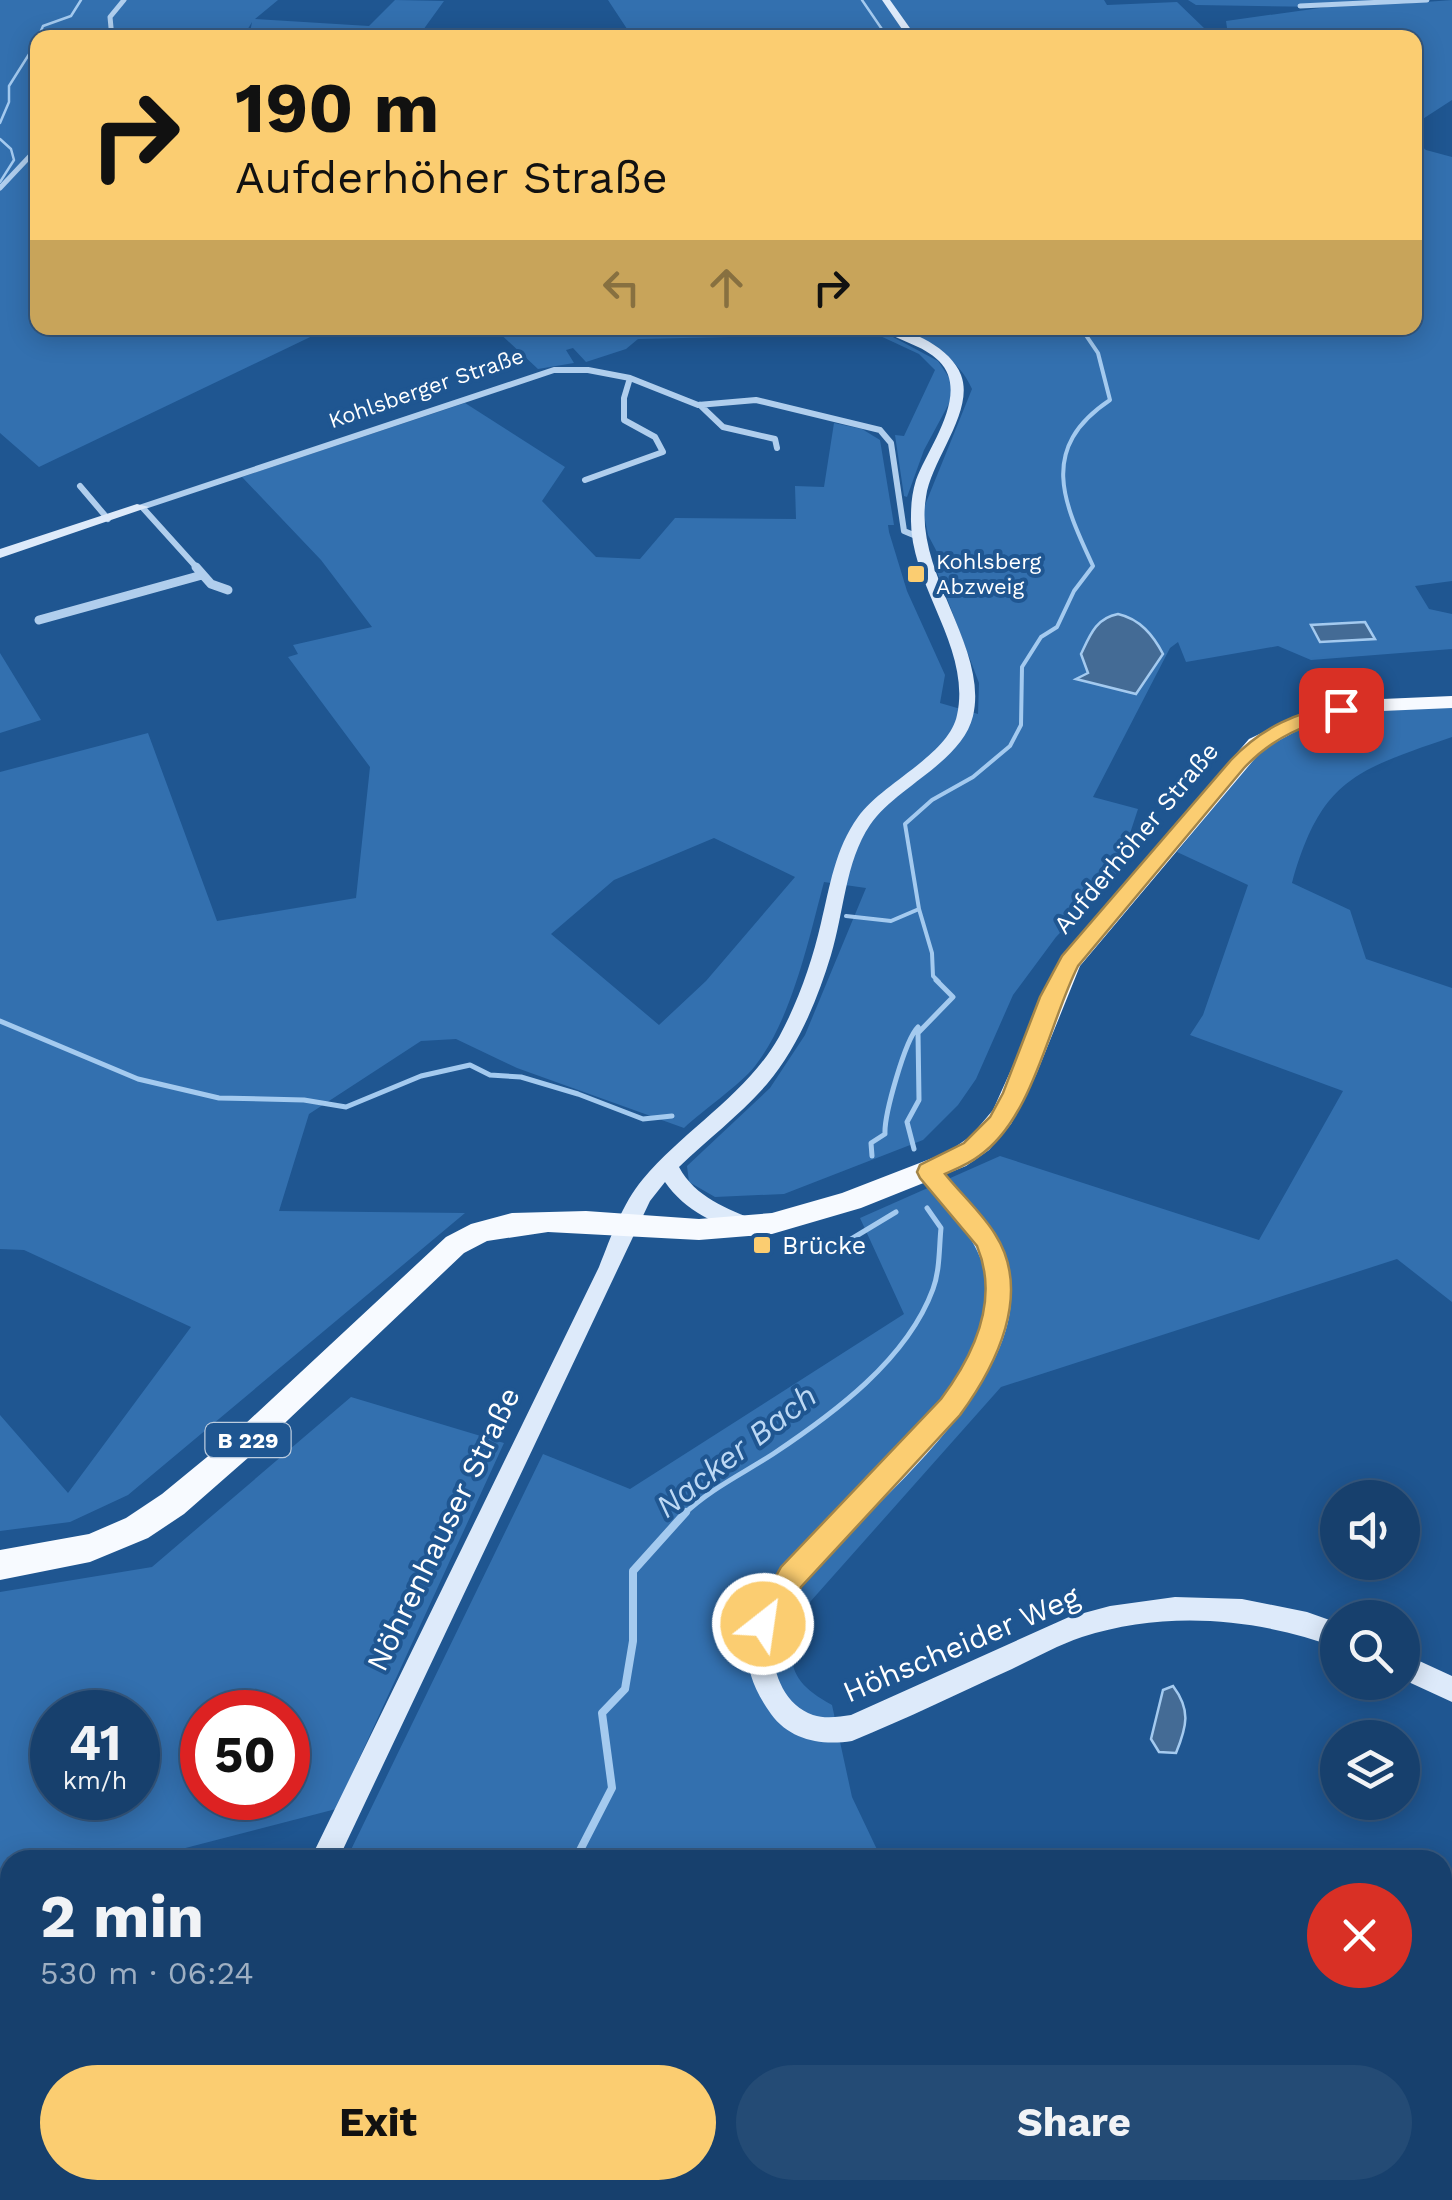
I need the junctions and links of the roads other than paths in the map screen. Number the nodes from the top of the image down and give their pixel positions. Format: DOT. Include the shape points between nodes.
graph roads {
  1 [pos="124,0"];
  2 [pos="886,0"];
  3 [pos="1427,0"];
  4 [pos="1300,6"];
  5 [pos="111,30"];
  6 [pos="907,30"];
  7 [pos="30,152"];
  8 [pos="0,188"];
  9 [pos="899,335"];
  10 [pos="630,378"];
  11 [pos="700,405"];
  12 [pos="777,448"];
  13 [pos="585,480"];
  14 [pos="80,486"];
  15 [pos="142,507"];
  16 [pos="108,518"];
  17 [pos="916,536"];
  18 [pos="0,554"];
  19 [pos="202,575"];
  20 [pos="228,590"];
  21 [pos="39,620"];
  22 [pos="1452,702"];
  23 [pos="668,1165"];
  24 [pos="929,1172"];
  25 [pos="750,1227"];
  26 [pos="626,1228"];
  27 [pos="0,1565"];
  28 [pos="1320,1631"];
  29 [pos="1420,1674"];
  30 [pos="1452,1689"];
  31 [pos="329,1850"];
  1 -- 5 [label="street" via="110,17"];
  2 -- 6 [label="main road"];
  3 -- 4 [label="street"];
  7 -- 8 [label="street" via="23,170"];
  9 -- 17 [label="main road" via="941,357 959,385 925,469"];
  10 -- 11 [label="street, Kohlsberger Straße"];
  10 -- 13 [label="street" via="624,418 655,437 663,452"];
  10 -- 15 [label="street, Kohlsberger Straße" via="588,370 538,373"];
  11 -- 12 [label="street" via="716,422 746,436 775,438"];
  11 -- 17 [label="street, Kohlsberger Straße" via="756,400 885,432 904,531"];
  14 -- 16 [label="street"];
  15 -- 16 [label="main road, Kohlsberger Straße"];
  15 -- 19 [label="street"];
  16 -- 18 [label="main road, Kohlsberger Straße"];
  17 -- 23 [label="main road, Nöhrenhauser Straße" via="963,674 963,724 936,756 884,796 852,840 823,950 777,1056"];
  19 -- 20 [label="street"];
  19 -- 21 [label="street"];
  22 -- 24 [label="main road, Aufderhöher Straße / B 229" via="1312,715 1256,744 1070,962 998,1123 972,1150"];
  23 -- 25 [label="main road" via="684,1194"];
  23 -- 26 [label="main road, Nöhrenhauser Straße" via="641,1196"];
  24 -- 25 [label="main road, Aufderhöher Straße / B 229" via="831,1209"];
  24 -- 28 [label="main road, Höhscheider Weg" via="994,1258 999,1290 992,1334 950,1407 791,1577 766,1613 762,1666 785,1712 817,1731 852,1728 1017,1650 1115,1614 1205,1608"];
  25 -- 26 [label="main road, Aufderhöher Straße / B 229"];
  26 -- 27 [label="main road, B 229" via="534,1220 467,1236 173,1504 90,1548"];
  26 -- 31 [label="main road, Nöhrenhauser Straße"];
  29 -- 30 [label="main road"];
}
